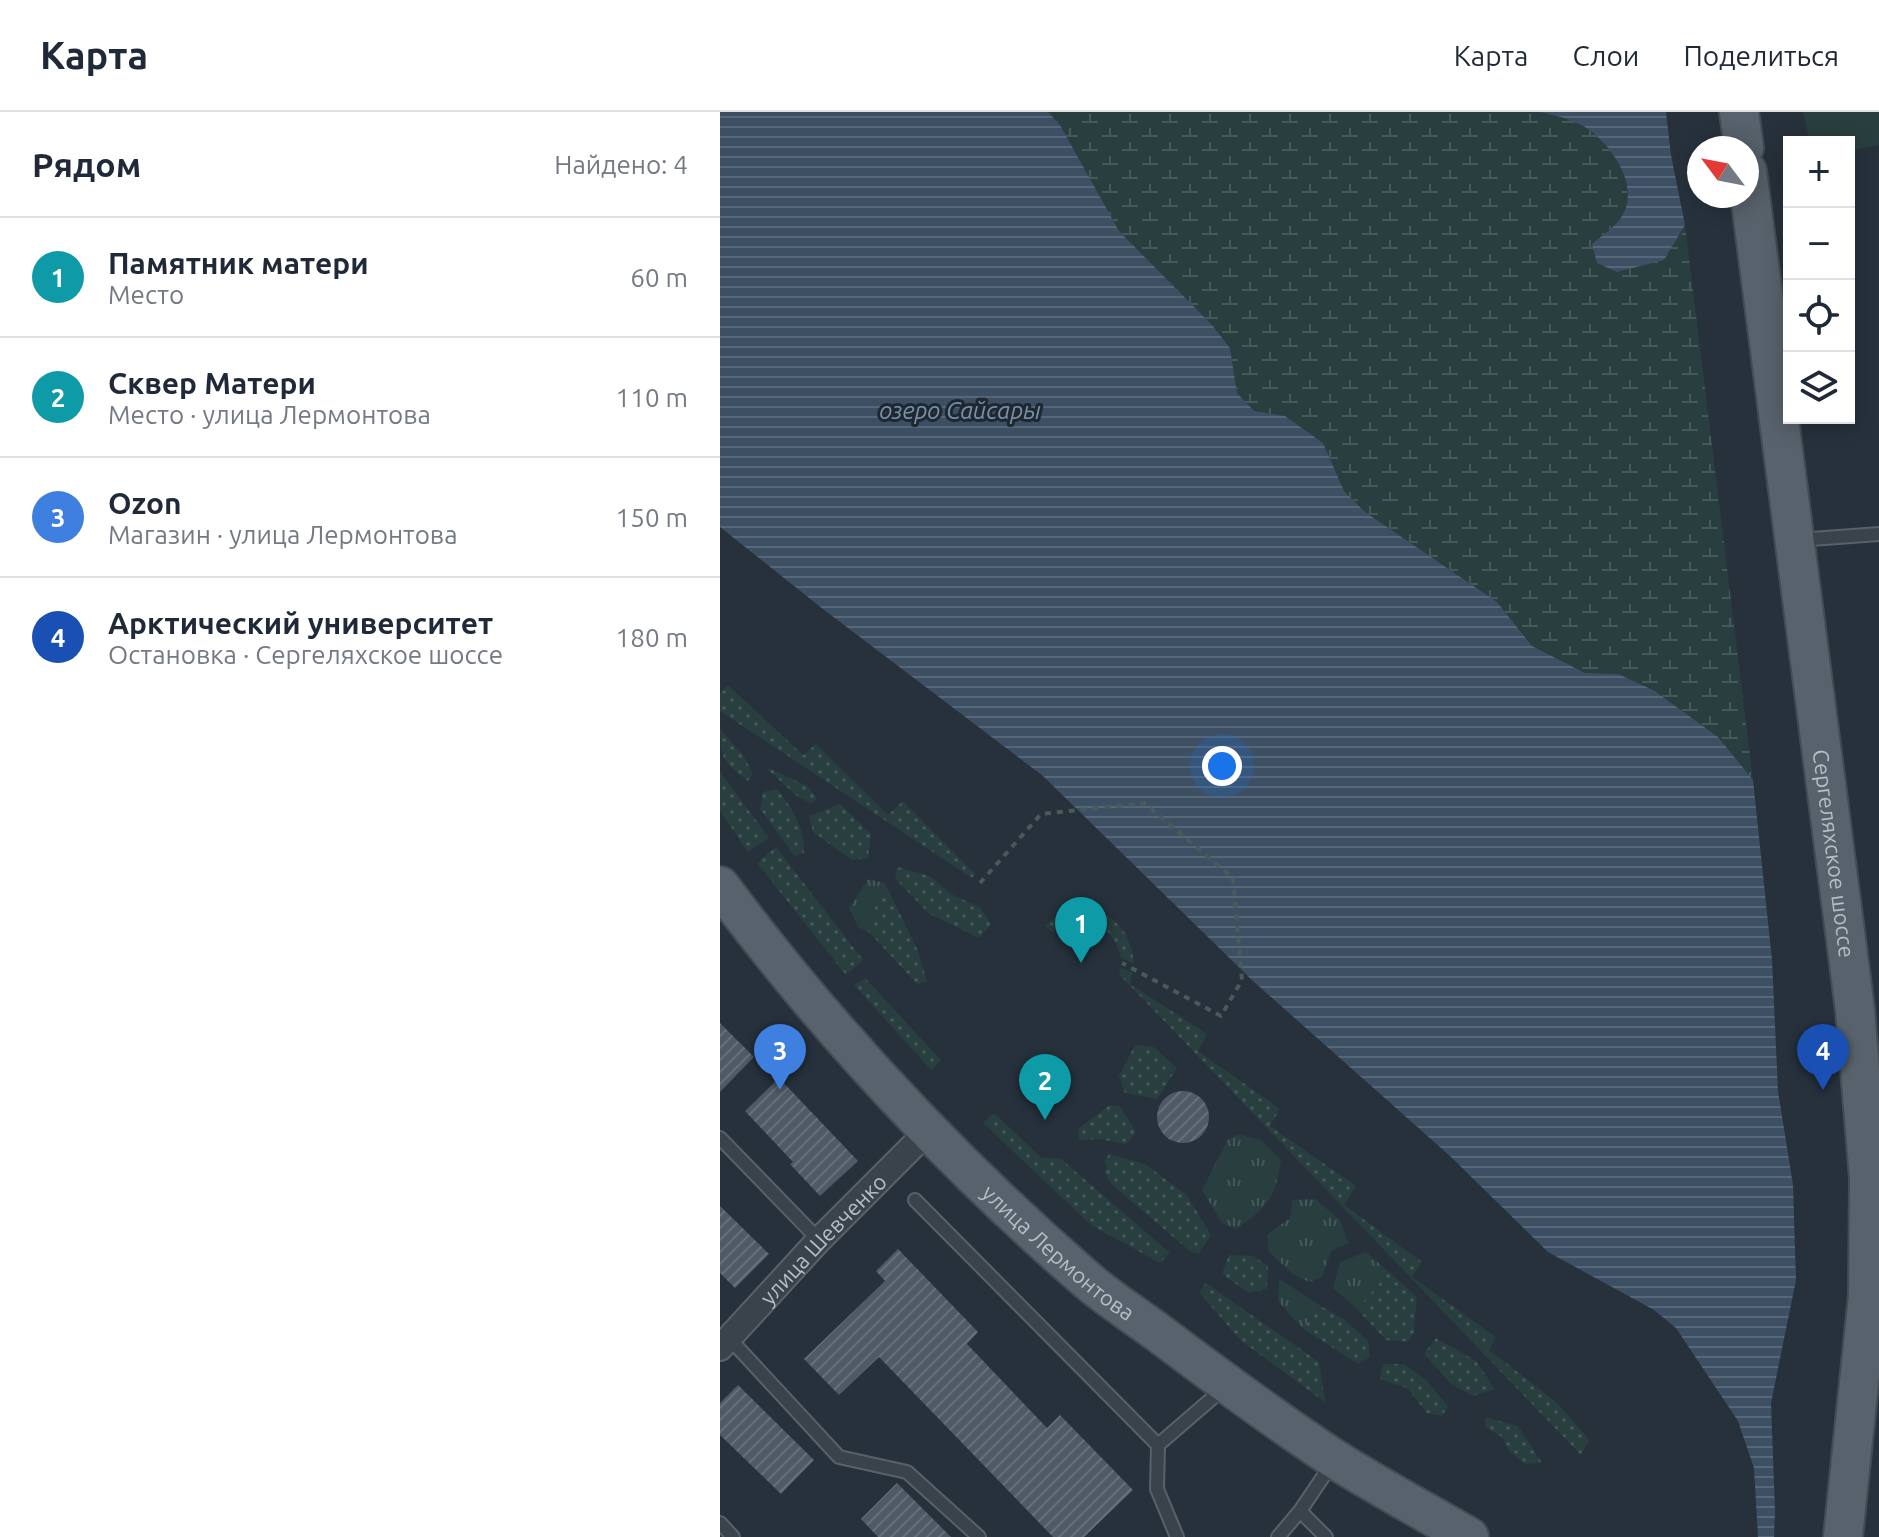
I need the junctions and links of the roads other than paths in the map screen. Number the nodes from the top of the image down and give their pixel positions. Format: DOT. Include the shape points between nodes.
graph roads {
  1 [pos="1739,112"];
  2 [pos="1742,136"];
  3 [pos="1752,208"];
  4 [pos="1879,534"];
  5 [pos="1794,540"];
  6 [pos="720,886"];
  7 [pos="1869,1054"];
  8 [pos="928,1131"];
  9 [pos="720,1138"];
  10 [pos="915,1200"];
  11 [pos="819,1240"];
  12 [pos="725,1343"];
  13 [pos="1227,1385"];
  14 [pos="1158,1445"];
  15 [pos="1335,1459"];
  16 [pos="1300,1511"];
  17 [pos="720,1523"];
  18 [pos="733,1537"];
  19 [pos="979,1537"];
  20 [pos="1177,1537"];
  21 [pos="1278,1537"];
  22 [pos="1326,1537"];
  23 [pos="1469,1537"];
  24 [pos="1843,1537"];
  1 -- 2 [label="main road"];
  3 -- 5 [label="main road, Сергеляхское шоссе"];
  4 -- 5 [label="lane"];
  5 -- 7 [label="main road, Сергеляхское шоссе" via="1854,999"];
  6 -- 8 [label="main road, улица Лермонтова" via="849,1046"];
  7 -- 24 [label="main road, Сергеляхское шоссе" via="1868,1296"];
  8 -- 11 [label="street, улица Шевченко"];
  8 -- 13 [label="main road, улица Лермонтова" via="1089,1282"];
  9 -- 11 [label="lane"];
  10 -- 14 [label="lane"];
  11 -- 12 [label="street, улица Шевченко"];
  12 -- 19 [label="lane" via="839,1457 907,1472"];
  13 -- 14 [label="lane"];
  13 -- 15 [label="main road, улица Лермонтова"];
  14 -- 20 [label="lane" via="1157,1489"];
  15 -- 16 [label="lane"];
  15 -- 23 [label="main road, улица Лермонтова"];
  16 -- 21 [label="lane"];
  16 -- 22 [label="lane"];
  17 -- 18 [label="lane"];
}
